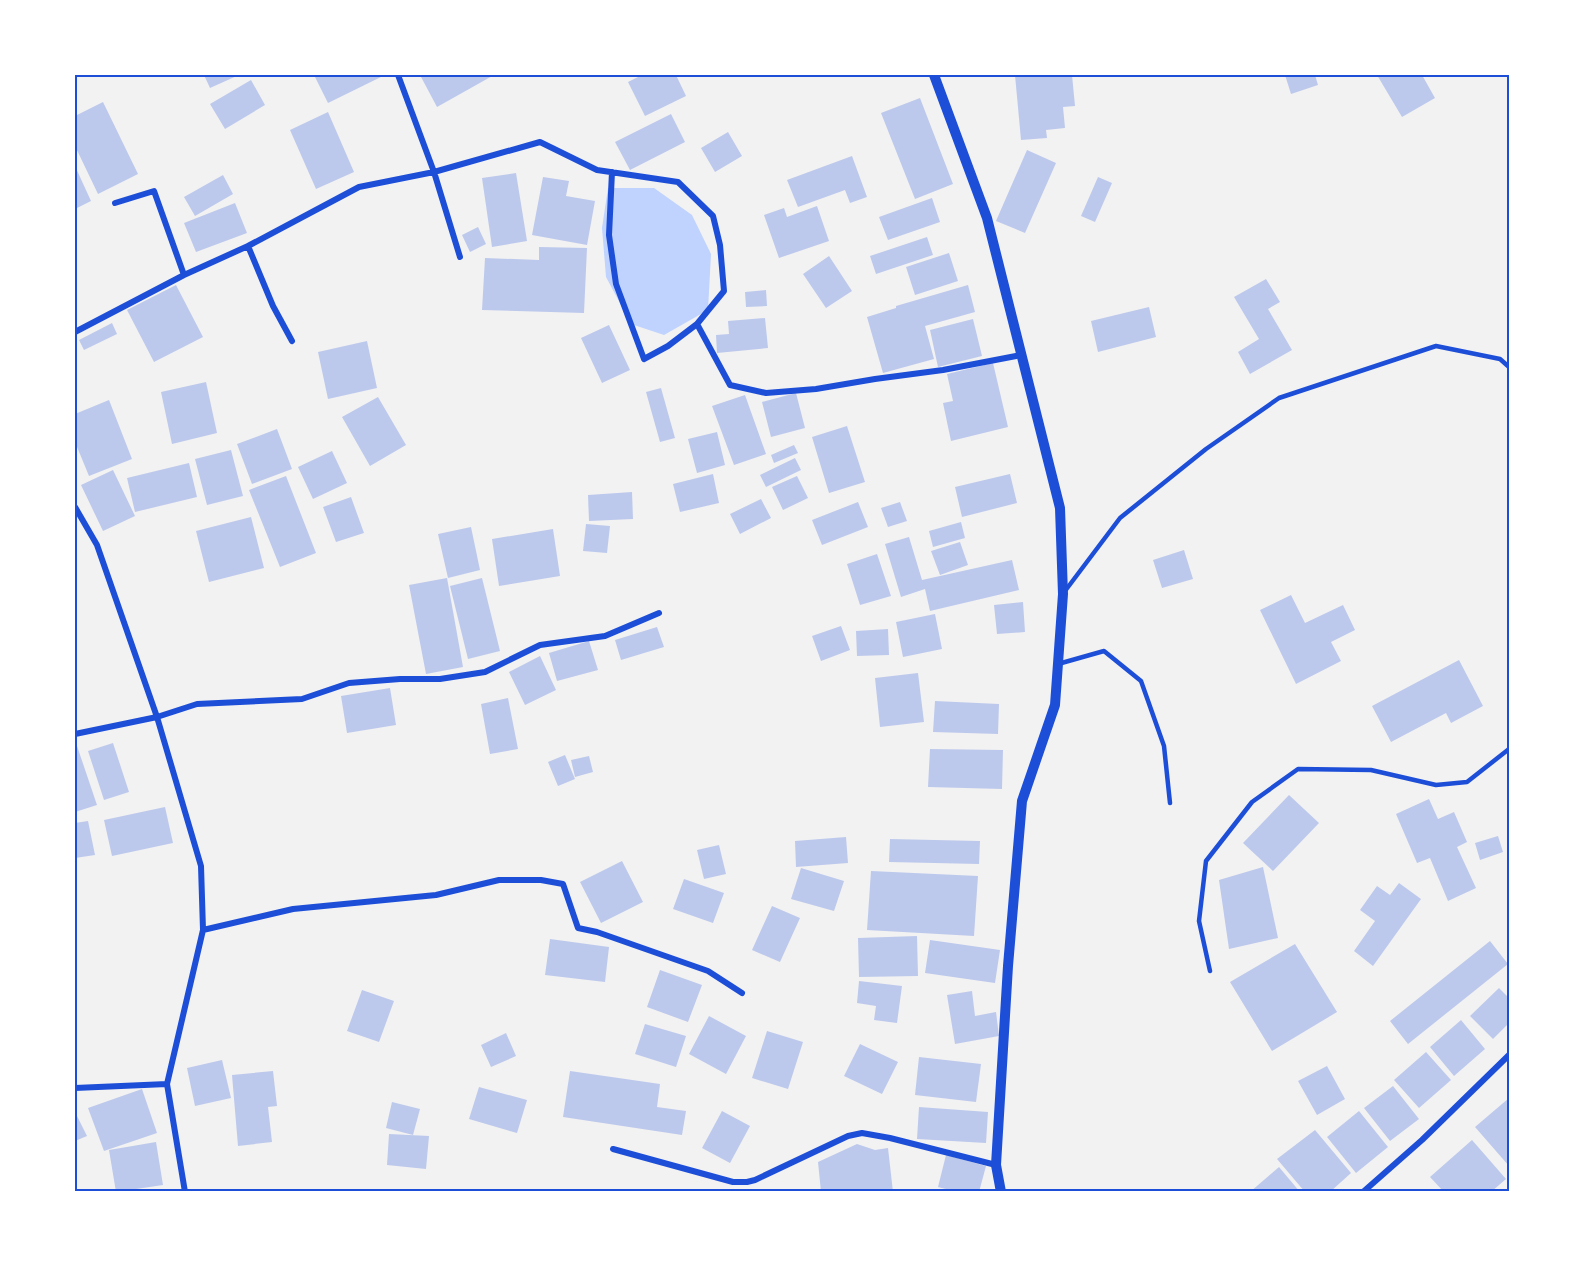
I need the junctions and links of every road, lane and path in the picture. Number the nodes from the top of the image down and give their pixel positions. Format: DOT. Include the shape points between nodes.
graph roads {
  1 [pos="398,75"];
  2 [pos="934,75"];
  3 [pos="434,172"];
  4 [pos="612,172"];
  5 [pos="115,203"];
  6 [pos="248,246"];
  7 [pos="460,257"];
  8 [pos="184,275"];
  9 [pos="697,324"];
  10 [pos="75,332"];
  11 [pos="292,341"];
  12 [pos="1021,355"];
  13 [pos="1509,367"];
  14 [pos="75,507"];
  15 [pos="1063,594"];
  16 [pos="660,614"];
  17 [pos="1058,664"];
  18 [pos="157,717"];
  19 [pos="75,734"];
  20 [pos="1509,749"];
  21 [pos="1170,803"];
  22 [pos="203,930"];
  23 [pos="1210,971"];
  24 [pos="742,993"];
  25 [pos="1509,1055"];
  26 [pos="167,1084"];
  27 [pos="75,1088"];
  28 [pos="613,1149"];
  29 [pos="996,1165"];
  30 [pos="185,1192"];
  31 [pos="1001,1192"];
  32 [pos="1363,1192"];
  1 -- 3 [label="street"];
  2 -- 12 [label="street" via="987,218"];
  3 -- 4 [label="street" via="540,142 597,170"];
  3 -- 6 [label="street" via="359,187"];
  3 -- 7 [label="street"];
  4 -- 9 [label="street" via="678,182 713,216 724,291"];
  4 -- 9 [label="street" via="609,235 616,284 645,359"];
  5 -- 8 [label="street" via="154,191"];
  6 -- 8 [label="street"];
  6 -- 11 [label="street"];
  8 -- 10 [label="street"];
  9 -- 12 [label="street" via="730,385 766,393 816,389"];
  12 -- 15 [label="street" via="1060,508"];
  13 -- 15 [label="lane" via="1500,359 1436,346 1279,398 1206,449 1120,518"];
  14 -- 18 [label="street" via="97,545"];
  15 -- 17 [label="street"];
  16 -- 18 [label="street" via="605,636 540,645 485,672 440,679 349,683 302,699 197,704"];
  17 -- 21 [label="lane" via="1104,651 1141,681 1164,746"];
  17 -- 29 [label="street" via="1055,705 1022,801"];
  18 -- 19 [label="street"];
  18 -- 22 [label="street" via="201,866"];
  20 -- 23 [label="lane" via="1467,782 1436,785 1371,770 1298,769 1252,802 1206,861 1199,921"];
  22 -- 24 [label="street" via="293,909 436,895 498,880 541,880 563,884 578,928 708,971"];
  22 -- 26 [label="street"];
  25 -- 32 [label="street"];
  26 -- 27 [label="street"];
  26 -- 30 [label="street"];
  28 -- 29 [label="street" via="733,1182 755,1180 848,1136 862,1134"];
  29 -- 31 [label="street"];
}
